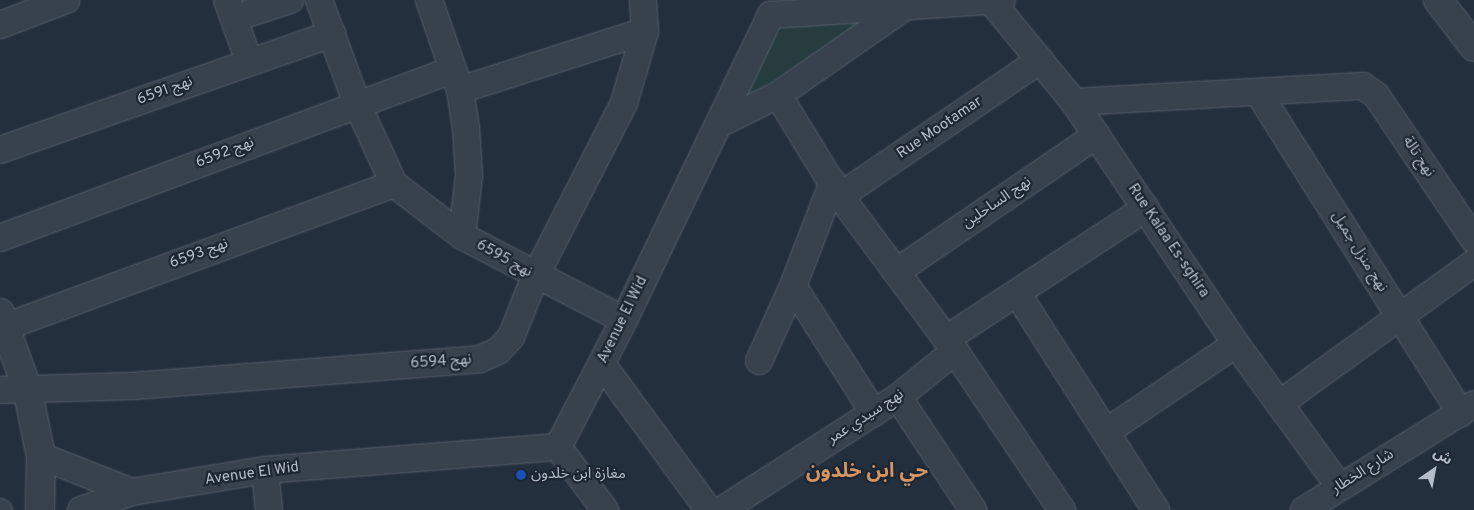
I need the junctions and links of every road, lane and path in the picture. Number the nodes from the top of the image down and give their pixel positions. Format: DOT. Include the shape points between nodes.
graph roads {
  1 [pos="66,0"];
  2 [pos="290,0"];
  3 [pos="319,0"];
  4 [pos="428,0"];
  5 [pos="643,0"];
  6 [pos="1438,0"];
  7 [pos="997,1"];
  8 [pos="911,4"];
  9 [pos="769,8"];
  10 [pos="231,9"];
  11 [pos="0,25"];
  12 [pos="645,31"];
  13 [pos="332,34"];
  14 [pos="1474,47"];
  15 [pos="1040,60"];
  16 [pos="249,61"];
  17 [pos="456,80"];
  18 [pos="1258,92"];
  19 [pos="778,95"];
  20 [pos="1074,102"];
  21 [pos="358,104"];
  22 [pos="719,124"];
  23 [pos="1097,135"];
  24 [pos="0,150"];
  25 [pos="394,184"];
  26 [pos="837,189"];
  27 [pos="1146,208"];
  28 [pos="462,236"];
  29 [pos="0,238"];
  30 [pos="1474,240"];
  31 [pos="1474,263"];
  32 [pos="896,272"];
  33 [pos="535,277"];
  34 [pos="793,286"];
  35 [pos="1017,293"];
  36 [pos="1401,318"];
  37 [pos="3,320"];
  38 [pos="624,320"];
  39 [pos="1236,344"];
  40 [pos="951,345"];
  41 [pos="759,361"];
  42 [pos="602,364"];
  43 [pos="27,388"];
  44 [pos="0,390"];
  45 [pos="898,397"];
  46 [pos="1279,404"];
  47 [pos="1468,408"];
  48 [pos="874,412"];
  49 [pos="1106,432"];
  50 [pos="558,447"];
  51 [pos="41,456"];
  52 [pos="265,470"];
  53 [pos="1339,486"];
  54 [pos="132,492"];
  55 [pos="40,510"];
  56 [pos="81,510"];
  57 [pos="269,510"];
  58 [pos="605,510"];
  59 [pos="709,510"];
  60 [pos="722,510"];
  61 [pos="973,510"];
  62 [pos="1062,510"];
  63 [pos="1156,510"];
  64 [pos="1304,510"];
  1 -- 11 [label="street"];
  2 -- 10 [label="street"];
  3 -- 13 [label="street"];
  4 -- 17 [label="street"];
  5 -- 12 [label="street, نهج 6594"];
  6 -- 14 [label="street"];
  7 -- 8 [label="street, Avenue El Wid"];
  7 -- 15 [label="street, Rue Kalaa Es-sghira"];
  8 -- 9 [label="street, Avenue El Wid"];
  8 -- 19 [label="street"];
  9 -- 22 [label="street, Avenue El Wid"];
  10 -- 16 [label="street"];
  12 -- 17 [label="street, نهج 6592"];
  12 -- 33 [label="street, نهج 6594" via="624,102"];
  13 -- 16 [label="street, نهج 6591"];
  13 -- 21 [label="street"];
  15 -- 20 [label="street, Rue Kalaa Es-sghira"];
  15 -- 26 [label="street, Rue Mootamar"];
  16 -- 24 [label="street, نهج 6591"];
  17 -- 21 [label="street, نهج 6592"];
  17 -- 28 [label="street" via="469,176"];
  18 -- 20 [label="street"];
  18 -- 30 [label="street, نهج تالة" via="1354,84 1363,86 1376,95"];
  18 -- 36 [label="street, نهج منزل جميل"];
  19 -- 22 [label="street"];
  19 -- 26 [label="street"];
  20 -- 23 [label="street, Rue Kalaa Es-sghira"];
  21 -- 25 [label="street"];
  21 -- 29 [label="street, نهج 6592"];
  22 -- 38 [label="street, Avenue El Wid"];
  23 -- 27 [label="street, Rue Kalaa Es-sghira"];
  23 -- 32 [label="street, نهج الساحلين"];
  25 -- 28 [label="street, نهج 6595"];
  25 -- 37 [label="street, نهج 6593"];
  26 -- 32 [label="street"];
  26 -- 34 [label="street"];
  27 -- 35 [label="street, نهج سيدي عمر"];
  27 -- 39 [label="street, Rue Kalaa Es-sghira"];
  28 -- 33 [label="street, نهج 6595"];
  31 -- 36 [label="street"];
  32 -- 40 [label="street"];
  33 -- 38 [label="street, نهج 6595"];
  33 -- 43 [label="street, نهج 6594" via="511,337 498,351 480,359 134,386"];
  34 -- 41 [label="street"];
  34 -- 48 [label="street"];
  35 -- 40 [label="street, نهج سيدي عمر"];
  35 -- 49 [label="street"];
  36 -- 46 [label="street"];
  36 -- 47 [label="street, نهج منزل جميل"];
  37 -- 43 [label="street"];
  38 -- 42 [label="street, Avenue El Wid"];
  39 -- 46 [label="street, Rue Kalaa Es-sghira"];
  39 -- 49 [label="street"];
  40 -- 45 [label="street, نهج سيدي عمر"];
  40 -- 62 [label="street"];
  42 -- 50 [label="street, Avenue El Wid"];
  42 -- 59 [label="street"];
  43 -- 44 [label="street, نهج 6594"];
  43 -- 51 [label="street"];
  45 -- 48 [label="street, نهج سيدي عمر"];
  45 -- 61 [label="street"];
  46 -- 53 [label="street, Rue Kalaa Es-sghira"];
  47 -- 53 [label="street, شارع الخطار"];
  48 -- 60 [label="street, نهج سيدي عمر"];
  49 -- 63 [label="street"];
  50 -- 52 [label="street, Avenue El Wid"];
  50 -- 58 [label="street"];
  51 -- 54 [label="street"];
  51 -- 55 [label="street"];
  52 -- 54 [label="street, Avenue El Wid"];
  52 -- 57 [label="street"];
  53 -- 64 [label="street, شارع الخطار"];
  54 -- 56 [label="street, Avenue El Wid"];
}
